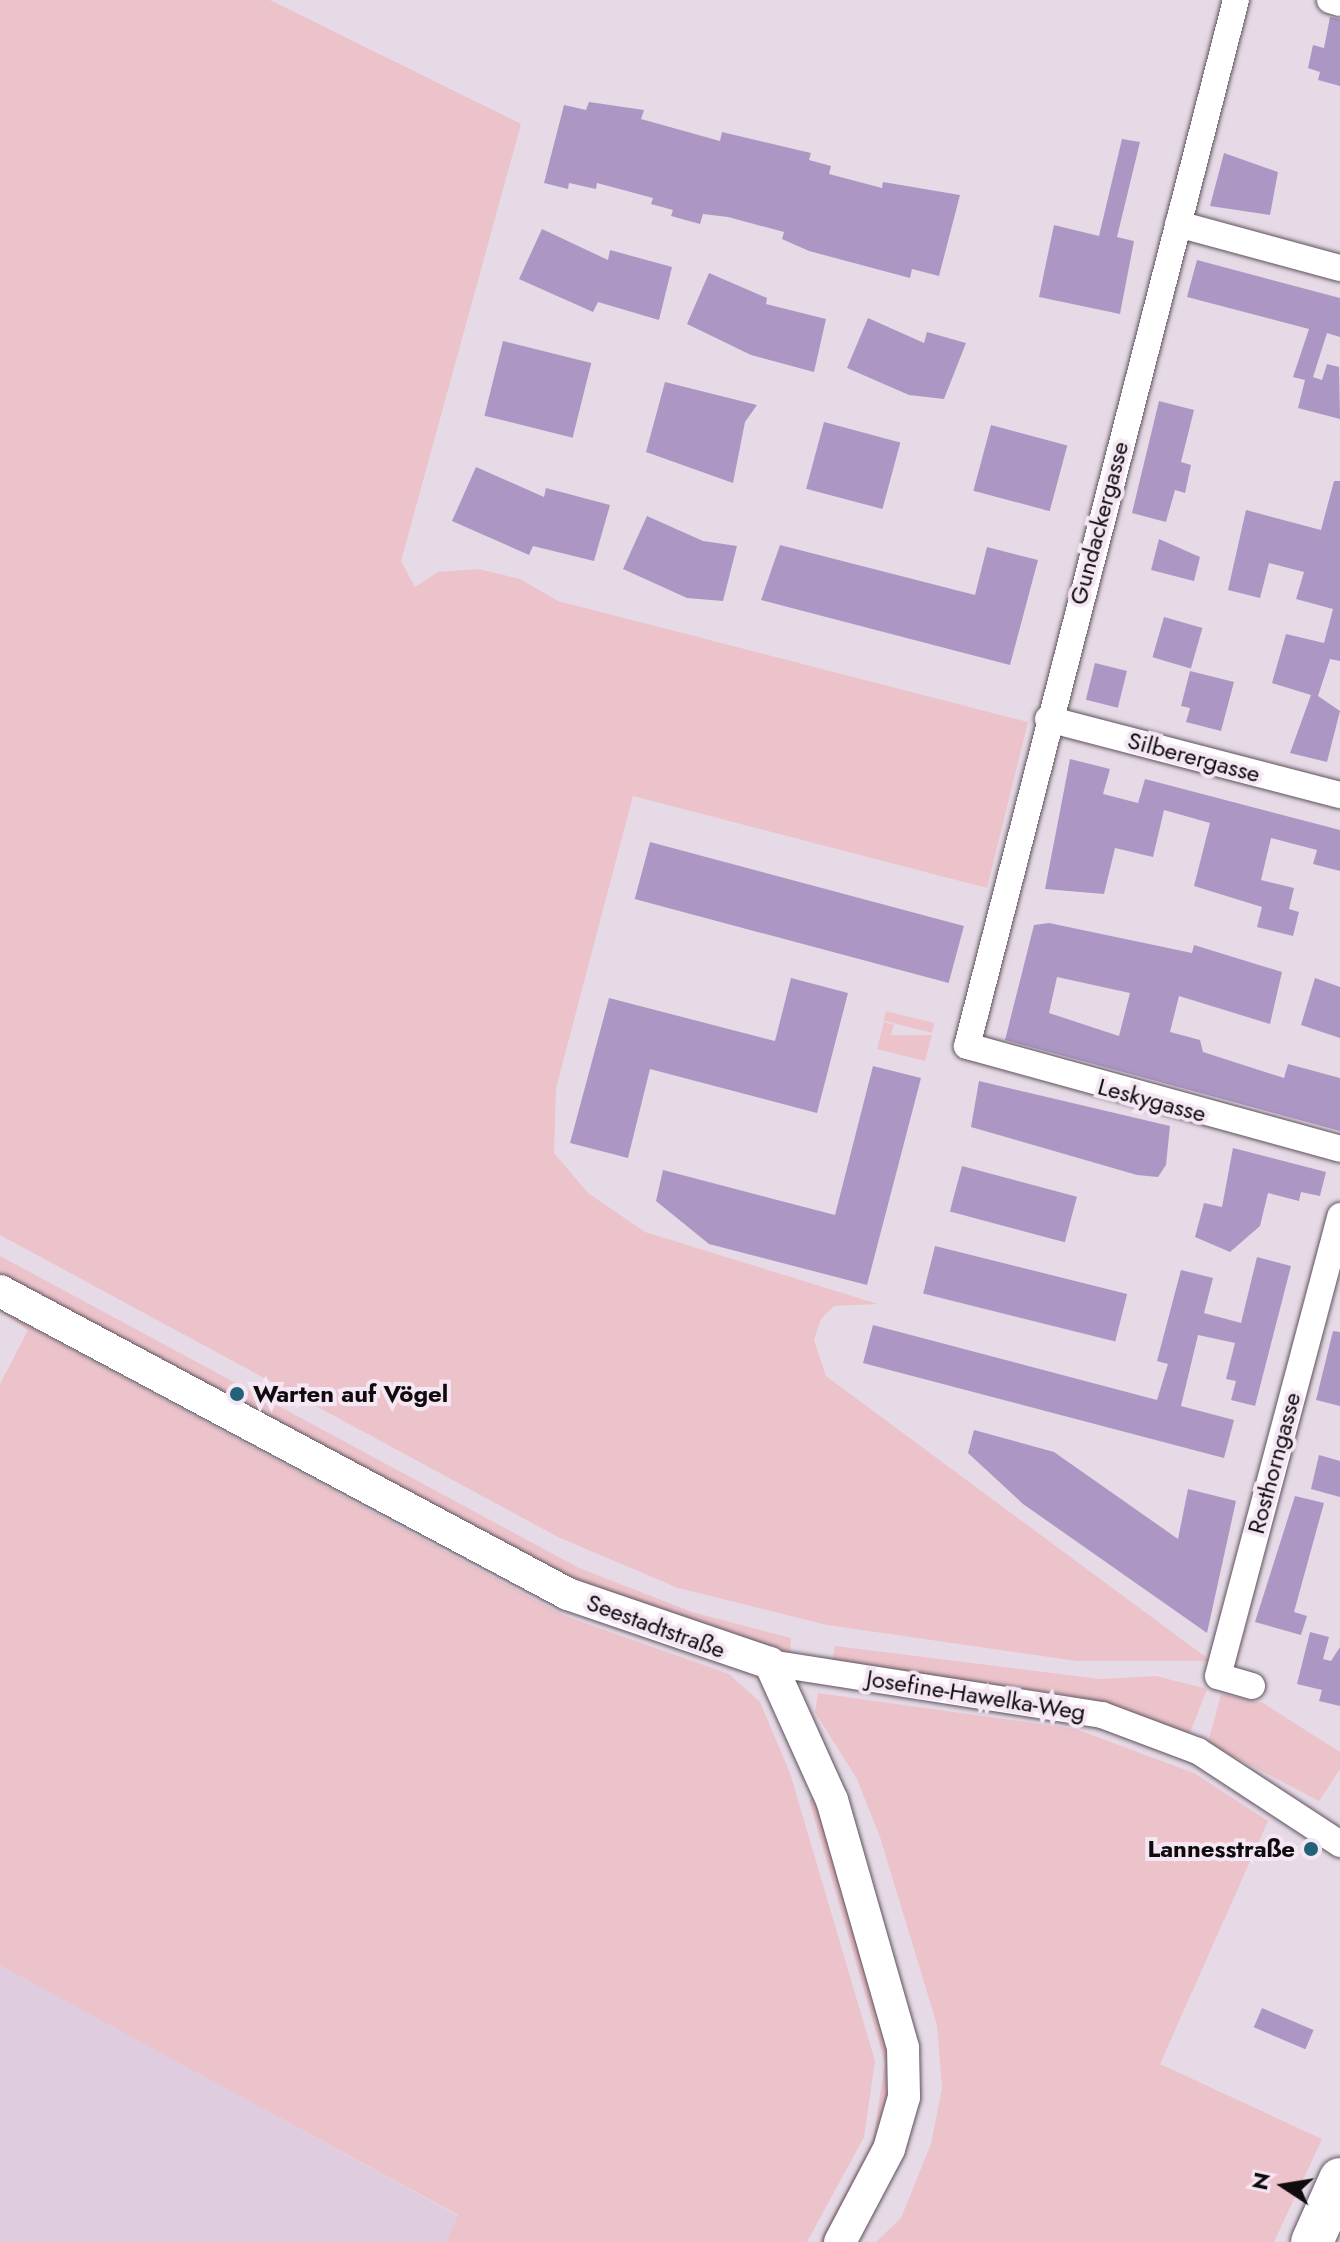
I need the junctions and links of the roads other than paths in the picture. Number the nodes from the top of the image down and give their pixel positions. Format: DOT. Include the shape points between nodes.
graph roads {
  1 [pos="1236,0"];
  2 [pos="1330,0"];
  3 [pos="1340,3"];
  4 [pos="1178,224"];
  5 [pos="1340,268"];
  6 [pos="1048,719"];
  7 [pos="1340,795"];
  8 [pos="967,1046"];
  9 [pos="1340,1149"];
  10 [pos="1340,1216"];
  11 [pos="0,1291"];
  12 [pos="770,1663"];
  13 [pos="1252,1686"];
  14 [pos="1340,1844"];
  15 [pos="1340,2179"];
  16 [pos="840,2242"];
  17 [pos="1312,2242"];
  1 -- 4 [label="street, Gundackergasse"];
  2 -- 3 [label="street"];
  4 -- 5 [label="street"];
  4 -- 6 [label="street, Gundackergasse"];
  6 -- 7 [label="street, Silberergasse"];
  6 -- 8 [label="street, Gundackergasse"];
  8 -- 9 [label="street, Leskygasse"];
  10 -- 13 [label="street, Rosthorngasse" via="1218,1676"];
  11 -- 12 [label="street, Seestadtstraße" via="568,1594"];
  12 -- 14 [label="street, Josefine-Hawelka-Weg" via="1102,1715 1198,1751"];
  12 -- 16 [label="street" via="832,1800 903,2048 904,2097 889,2149"];
  15 -- 17 [label="main road"];
}
